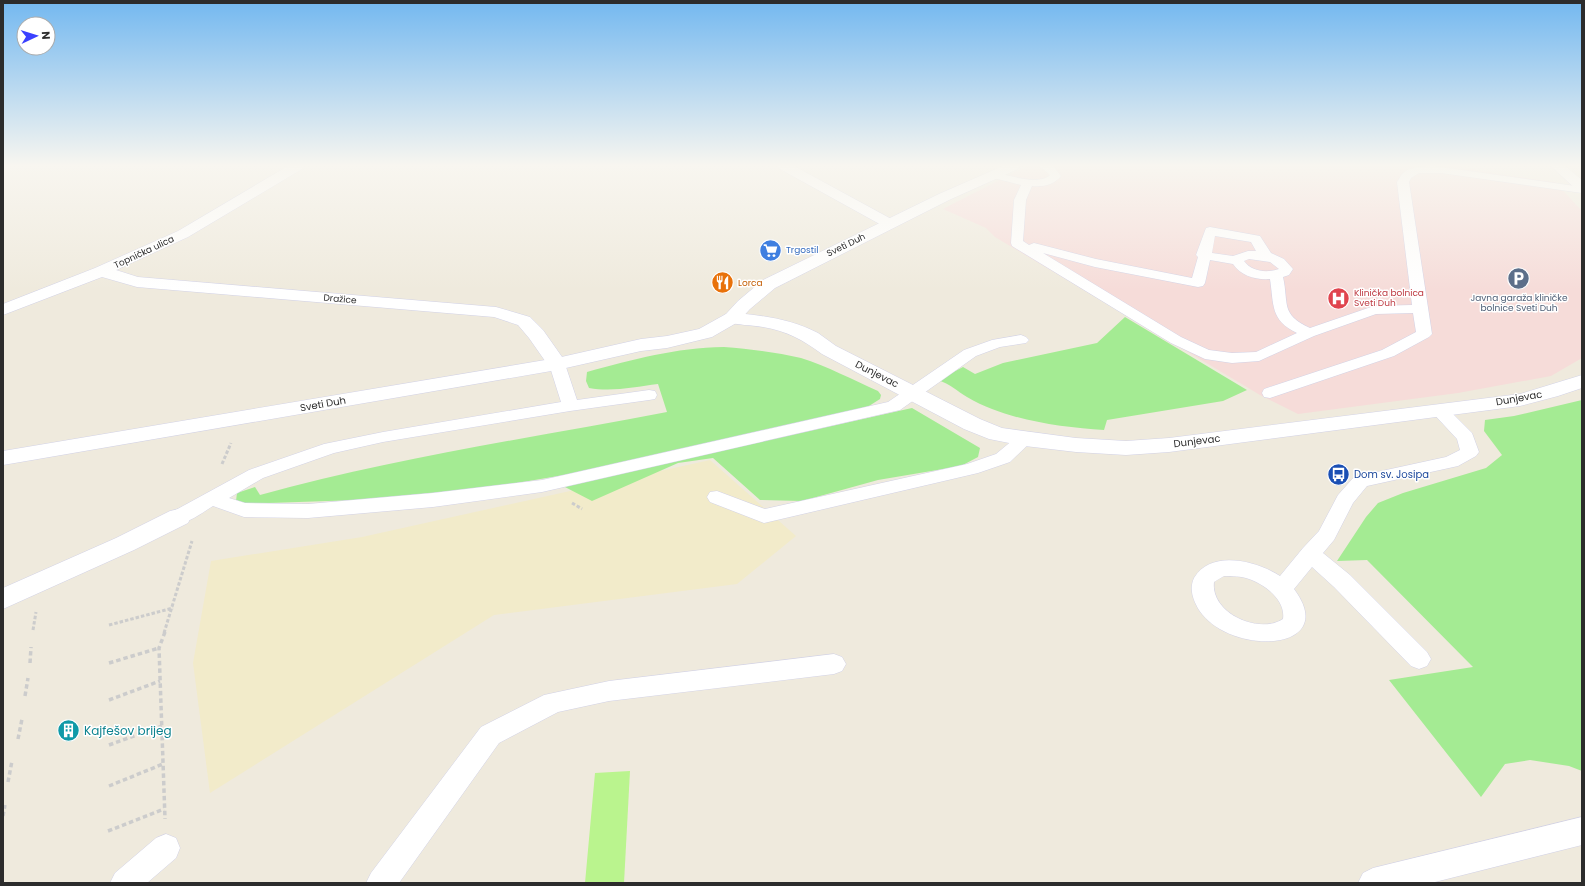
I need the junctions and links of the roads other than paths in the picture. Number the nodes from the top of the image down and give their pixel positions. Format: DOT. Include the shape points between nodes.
graph roads {
  1 [pos="228,207"];
  2 [pos="860,207"];
  3 [pos="923,207"];
  4 [pos="1020,207"];
  5 [pos="1407,207"];
  6 [pos="890,224"];
  7 [pos="1018,243"];
  8 [pos="1203,255"];
  9 [pos="1266,257"];
  10 [pos="1237,261"];
  11 [pos="101,272"];
  12 [pos="1276,275"];
  13 [pos="1420,309"];
  14 [pos="3,310"];
  15 [pos="732,318"];
  16 [pos="1309,333"];
  17 [pos="1021,340"];
  18 [pos="557,364"];
  19 [pos="1582,381"];
  20 [pos="1270,393"];
  21 [pos="914,394"];
  22 [pos="649,395"];
  23 [pos="570,406"];
  24 [pos="1439,410"];
  25 [pos="1025,439"];
  26 [pos="3,458"];
  27 [pos="717,497"];
  28 [pos="212,499"];
  29 [pos="179,517"];
  30 [pos="1310,553"];
  31 [pos="1281,589"];
  32 [pos="3,599"];
  33 [pos="1420,659"];
  34 [pos="834,664"];
  35 [pos="1582,831"];
  36 [pos="166,848"];
  37 [pos="124,883"];
  38 [pos="381,883"];
  39 [pos="1373,883"];
  1 -- 11 [label="street, Topnička ulica" via="183,234"];
  2 -- 6 [label="street"];
  3 -- 6 [label="street, Sveti Duh"];
  4 -- 7 [label="lane"];
  5 -- 13 [label="lane"];
  6 -- 15 [label="street, Sveti Duh" via="769,284"];
  7 -- 8 [label="lane" via="1095,263 1198,283"];
  7 -- 16 [label="lane" via="1176,340 1205,354 1232,358 1259,356"];
  8 -- 9 [label="lane" via="1210,230 1256,239"];
  8 -- 10 [label="lane"];
  9 -- 10 [label="lane" via="1248,255 1238,258"];
  9 -- 12 [label="lane" via="1274,259 1286,269"];
  10 -- 12 [label="lane" via="1239,266 1252,272"];
  11 -- 14 [label="street, Topnička ulica"];
  11 -- 18 [label="street, Dražice" via="137,282 496,312 524,321"];
  12 -- 16 [label="lane" via="1280,309 1287,322"];
  13 -- 16 [label="lane" via="1374,310"];
  13 -- 20 [label="lane" via="1424,334 1388,353"];
  15 -- 18 [label="street, Sveti Duh" via="705,333"];
  15 -- 21 [label="street, Dunjevac" via="760,334 796,345 829,350"];
  17 -- 21 [label="lane" via="997,343 970,353"];
  18 -- 23 [label="lane"];
  18 -- 26 [label="street, Sveti Duh"];
  19 -- 24 [label="street, Dunjevac" via="1520,400"];
  21 -- 25 [label="street, Dunjevac" via="972,424 997,434"];
  21 -- 28 [label="lane" via="894,406 542,486 433,500 308,511 244,510"];
  22 -- 23 [label="lane"];
  23 -- 28 [label="lane" via="330,448 256,474"];
  24 -- 25 [label="street, Dunjevac" via="1169,445 1126,448 1076,446"];
  24 -- 30 [label="lane" via="1466,437 1470,452 1451,462 1361,481 1345,500 1327,535"];
  25 -- 27 [label="lane" via="1003,458 971,469 764,516"];
  28 -- 29 [label="lane"];
  29 -- 32 [label="street"];
  30 -- 31 [label="lane"];
  30 -- 33 [label="lane" via="1342,581"];
  34 -- 38 [label="lane" via="609,691 553,702 490,736"];
  35 -- 39 [label="lane"];
  36 -- 37 [label="lane"];
}
